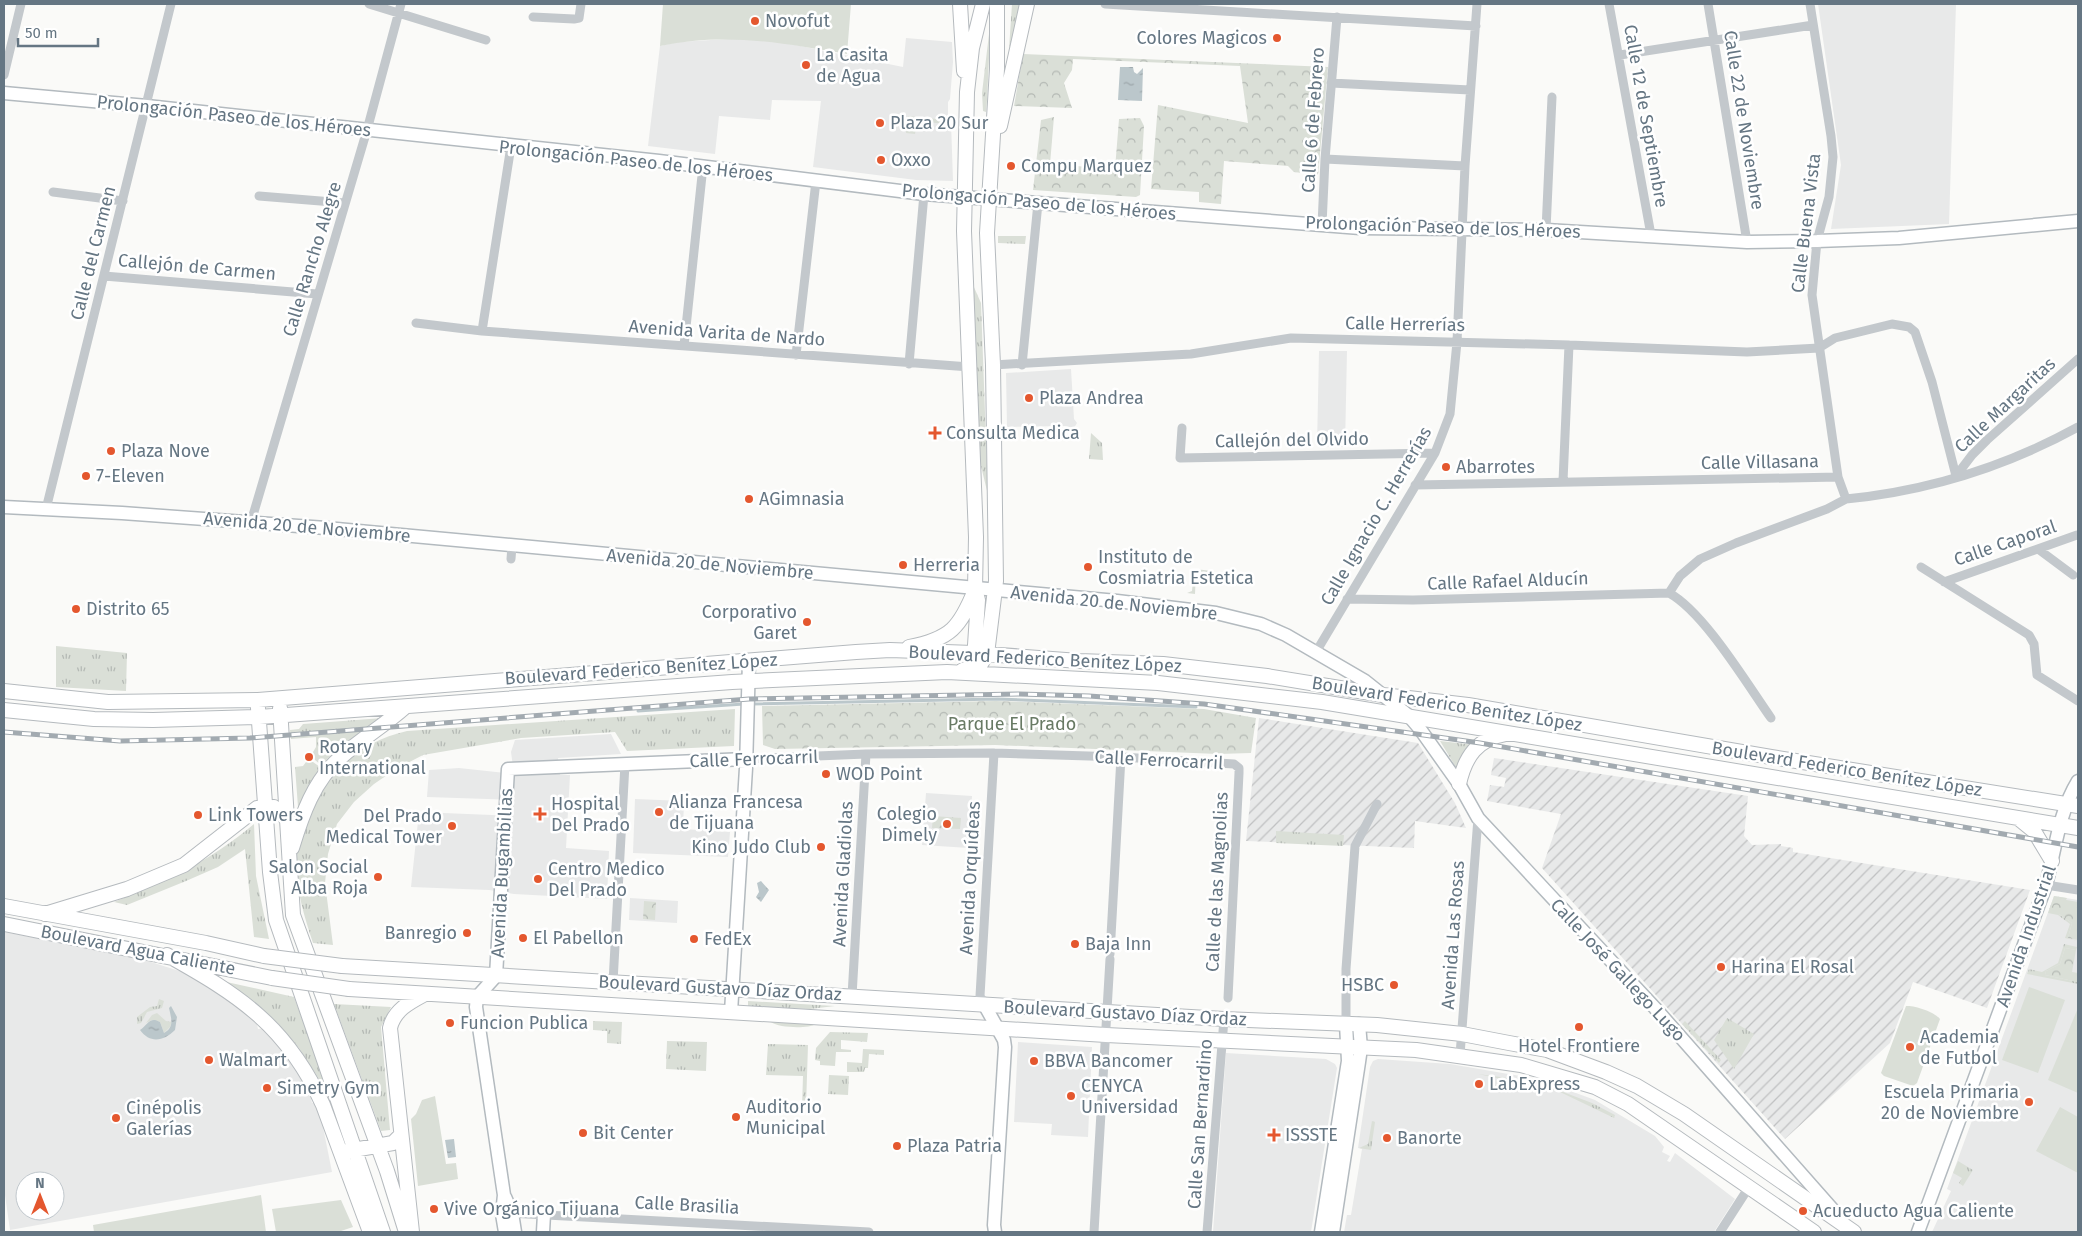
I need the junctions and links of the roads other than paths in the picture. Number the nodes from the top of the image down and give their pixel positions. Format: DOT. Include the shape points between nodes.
graph roads {
  1 [pos="21,4"];
  2 [pos="171,4"];
  3 [pos="369,4"];
  4 [pos="402,4"];
  5 [pos="581,4"];
  6 [pos="960,4"];
  7 [pos="982,4"];
  8 [pos="997,4"];
  9 [pos="1027,4"];
  10 [pos="1105,4"];
  11 [pos="1477,4"];
  12 [pos="1609,4"];
  13 [pos="1708,4"];
  14 [pos="1810,4"];
  15 [pos="399,14"];
  16 [pos="533,17"];
  17 [pos="1336,17"];
  18 [pos="1813,25"];
  19 [pos="1476,26"];
  20 [pos="486,40"];
  21 [pos="1716,40"];
  22 [pos="1620,55"];
  23 [pos="4,75"];
  24 [pos="1331,83"];
  25 [pos="1470,90"];
  26 [pos="967,92"];
  27 [pos="4,93"];
  28 [pos="1552,97"];
  29 [pos="147,106"];
  30 [pos="367,130"];
  31 [pos="511,146"];
  32 [pos="1325,159"];
  33 [pos="990,163"];
  34 [pos="703,166"];
  35 [pos="1465,166"];
  36 [pos="816,181"];
  37 [pos="53,192"];
  38 [pos="924,194"];
  39 [pos="259,196"];
  40 [pos="965,198"];
  41 [pos="988,199"];
  42 [pos="123,201"];
  43 [pos="345,203"];
  44 [pos="1038,203"];
  45 [pos="2078,221"];
  46 [pos="1322,225"];
  47 [pos="1462,230"];
  48 [pos="1546,230"];
  49 [pos="1651,235"];
  50 [pos="1817,241"];
  51 [pos="1747,242"];
  52 [pos="104,276"];
  53 [pos="317,294"];
  54 [pos="416,323"];
  55 [pos="482,331"];
  56 [pos="1457,342"];
  57 [pos="1569,344"];
  58 [pos="684,346"];
  59 [pos="1819,348"];
  60 [pos="796,355"];
  61 [pos="2078,359"];
  62 [pos="909,364"];
  63 [pos="992,365"];
  64 [pos="1022,365"];
  65 [pos="970,367"];
  66 [pos="2078,427"];
  67 [pos="1182,428"];
  68 [pos="1435,453"];
  69 [pos="1956,476"];
  70 [pos="1838,477"];
  71 [pos="1563,481"];
  72 [pos="1415,485"];
  73 [pos="1846,499"];
  74 [pos="4,507"];
  75 [pos="46,509"];
  76 [pos="251,522"];
  77 [pos="2076,535"];
  78 [pos="512,546"];
  79 [pos="2038,549"];
  80 [pos="510,559"];
  81 [pos="1922,566"];
  82 [pos="2073,575"];
  83 [pos="1944,582"];
  84 [pos="975,589"];
  85 [pos="995,591"];
  86 [pos="1669,593"];
  87 [pos="1347,599"];
  88 [pos="890,650"];
  89 [pos="1316,652"];
  90 [pos="979,658"];
  91 [pos="749,661"];
  92 [pos="947,672"];
  93 [pos="992,676"];
  94 [pos="749,681"];
  95 [pos="4,691"];
  96 [pos="279,699"];
  97 [pos="1388,699"];
  98 [pos="258,700"];
  99 [pos="2078,701"];
  100 [pos="405,707"];
  101 [pos="4,710"];
  102 [pos="280,716"];
  103 [pos="1409,716"];
  104 [pos="259,717"];
  105 [pos="1772,718"];
  106 [pos="1512,732"];
  107 [pos="994,753"];
  108 [pos="866,754"];
  109 [pos="1121,757"];
  110 [pos="746,760"];
  111 [pos="625,764"];
  112 [pos="1239,768"];
  113 [pos="508,769"];
  114 [pos="2078,781"];
  115 [pos="1459,784"];
  116 [pos="1376,804"];
  117 [pos="2072,805"];
  118 [pos="266,807"];
  119 [pos="1478,818"];
  120 [pos="2018,818"];
  121 [pos="287,820"];
  122 [pos="2060,825"];
  123 [pos="2078,828"];
  124 [pos="288,861"];
  125 [pos="2052,861"];
  126 [pos="2046,885"];
  127 [pos="2078,890"];
  128 [pos="4,906"];
  129 [pos="44,914"];
  130 [pos="4,924"];
  131 [pos="167,955"];
  132 [pos="342,966"];
  133 [pos="496,976"];
  134 [pos="614,982"];
  135 [pos="350,988"];
  136 [pos="733,988"];
  137 [pos="426,994"];
  138 [pos="852,996"];
  139 [pos="477,997"];
  140 [pos="1228,998"];
  141 [pos="984,1004"];
  142 [pos="731,1012"];
  143 [pos="1107,1012"];
  144 [pos="1224,1019"];
  145 [pos="1352,1024"];
  146 [pos="996,1028"];
  147 [pos="1106,1034"];
  148 [pos="1462,1034"];
  149 [pos="1222,1041"];
  150 [pos="1354,1048"];
  151 [pos="1460,1055"];
  152 [pos="401,1135"];
  153 [pos="377,1147"];
  154 [pos="356,1150"];
  155 [pos="340,1152"];
  156 [pos="1749,1187"];
  157 [pos="507,1213"];
  158 [pos="544,1214"];
  159 [pos="993,1230"];
  160 [pos="1852,1231"];
  161 [pos="370,1232"];
  162 [pos="383,1232"];
  163 [pos="406,1232"];
  164 [pos="412,1232"];
  165 [pos="505,1232"];
  166 [pos="515,1232"];
  167 [pos="543,1232"];
  168 [pos="870,1232"];
  169 [pos="1094,1232"];
  170 [pos="1207,1232"];
  171 [pos="1321,1232"];
  172 [pos="1332,1232"];
  173 [pos="1720,1232"];
  174 [pos="1814,1232"];
  175 [pos="1918,1232"];
  1 -- 23 [label="street"];
  2 -- 29 [label="street, Calle del Carmen"];
  3 -- 15 [label="street"];
  4 -- 15 [label="street, Calle Rancho Alegre"];
  5 -- 16 [label="street" via="578,18"];
  6 -- 26 [label="main road"];
  7 -- 26 [label="main road"];
  8 -- 33 [label="main road" via="997,69"];
  9 -- 33 [label="main road"];
  10 -- 17 [label="street"];
  11 -- 19 [label="street, Calle Ignacio C. Herrerías"];
  12 -- 22 [label="street, Calle 12 de Septiembre"];
  13 -- 21 [label="street, Calle 22 de Noviembre"];
  14 -- 18 [label="street, Calle Buena Vista"];
  15 -- 20 [label="street"];
  15 -- 30 [label="street, Calle Rancho Alegre"];
  17 -- 19 [label="street"];
  17 -- 24 [label="street, Calle 6 de Febrero"];
  18 -- 21 [label="street"];
  18 -- 50 [label="street, Calle Buena Vista" via="1833,157 1828,197"];
  19 -- 25 [label="street, Calle Ignacio C. Herrerías"];
  21 -- 22 [label="street"];
  21 -- 51 [label="street, Calle 22 de Noviembre"];
  22 -- 49 [label="street, Calle 12 de Septiembre"];
  24 -- 25 [label="street"];
  24 -- 32 [label="street, Calle 6 de Febrero"];
  25 -- 35 [label="street, Calle Ignacio C. Herrerías"];
  26 -- 40 [label="main road"];
  27 -- 29 [label="street, Prolongación Paseo de los Héroes"];
  28 -- 48 [label="street"];
  29 -- 30 [label="street, Prolongación Paseo de los Héroes"];
  29 -- 42 [label="street, Calle del Carmen"];
  30 -- 31 [label="street, Prolongación Paseo de los Héroes"];
  30 -- 43 [label="street, Calle Rancho Alegre"];
  31 -- 34 [label="street, Prolongación Paseo de los Héroes"];
  31 -- 55 [label="street"];
  32 -- 35 [label="street"];
  32 -- 46 [label="street, Calle 6 de Febrero"];
  33 -- 41 [label="main road"];
  34 -- 36 [label="street, Prolongación Paseo de los Héroes"];
  34 -- 58 [label="street"];
  35 -- 47 [label="street, Calle Ignacio C. Herrerías"];
  36 -- 38 [label="street, Prolongación Paseo de los Héroes"];
  36 -- 60 [label="street"];
  37 -- 42 [label="street"];
  38 -- 40 [label="street, Prolongación Paseo de los Héroes"];
  38 -- 62 [label="street"];
  39 -- 43 [label="street"];
  40 -- 41 [label="street, Prolongación Paseo de los Héroes"];
  40 -- 65 [label="main road" via="964,273"];
  41 -- 44 [label="street, Prolongación Paseo de los Héroes"];
  41 -- 63 [label="main road"];
  42 -- 52 [label="street, Calle del Carmen"];
  43 -- 53 [label="street, Calle Rancho Alegre"];
  44 -- 46 [label="street, Prolongación Paseo de los Héroes"];
  44 -- 64 [label="street"];
  45 -- 50 [label="street, Prolongación Paseo de los Héroes" via="1900,238"];
  46 -- 47 [label="street, Prolongación Paseo de los Héroes"];
  47 -- 48 [label="street, Prolongación Paseo de los Héroes"];
  47 -- 56 [label="street, Calle Ignacio C. Herrerías"];
  48 -- 49 [label="street, Prolongación Paseo de los Héroes"];
  49 -- 51 [label="street, Prolongación Paseo de los Héroes"];
  50 -- 51 [label="street, Prolongación Paseo de los Héroes"];
  50 -- 59 [label="street, Calle Buena Vista" via="1812,295"];
  52 -- 53 [label="street, Callejón de Carmen"];
  52 -- 75 [label="street, Calle del Carmen"];
  53 -- 76 [label="street, Calle Rancho Alegre"];
  54 -- 55 [label="street, Avenida Varita de Nardo"];
  55 -- 58 [label="street, Avenida Varita de Nardo"];
  56 -- 57 [label="street, Calle Herrerías"];
  56 -- 64 [label="street, Calle Herrerías" via="1291,338 1191,354"];
  56 -- 68 [label="street, Calle Ignacio C. Herrerías" via="1450,414"];
  57 -- 59 [label="street, Calle Herrerías" via="1747,352"];
  57 -- 71 [label="street"];
  58 -- 60 [label="street, Avenida Varita de Nardo"];
  59 -- 69 [label="street" via="1835,338 1892,324 1909,327 1915,332 1932,382"];
  59 -- 70 [label="street, Calle Buena Vista"];
  60 -- 62 [label="street, Avenida Varita de Nardo"];
  61 -- 69 [label="street, Calle Margaritas" via="1982,445"];
  62 -- 65 [label="street, Avenida Varita de Nardo"];
  63 -- 64 [label="street, Calle Herrerías"];
  63 -- 85 [label="main road"];
  65 -- 84 [label="main road"];
  66 -- 69 [label="street" via="2017,456"];
  67 -- 68 [label="street, Callejón del Olvido" via="1180,458"];
  68 -- 72 [label="street, Calle Ignacio C. Herrerías"];
  69 -- 73 [label="street" via="1916,489"];
  70 -- 71 [label="street, Calle Villasana"];
  70 -- 73 [label="street, Calle Villasana"];
  71 -- 72 [label="street, Calle Villasana"];
  72 -- 87 [label="street, Calle Ignacio C. Herrerías"];
  73 -- 86 [label="street" via="1700,559 1680,576"];
  74 -- 75 [label="street, Avenida 20 de Noviembre"];
  75 -- 76 [label="street, Avenida 20 de Noviembre"];
  76 -- 78 [label="street, Avenida 20 de Noviembre"];
  77 -- 79 [label="street, Calle Caporal"];
  78 -- 80 [label="street"];
  78 -- 84 [label="street, Avenida 20 de Noviembre"];
  79 -- 82 [label="street"];
  79 -- 83 [label="street, Calle Caporal"];
  81 -- 83 [label="street"];
  83 -- 99 [label="street" via="2029,635 2034,644 2037,675"];
  84 -- 85 [label="street, Avenida 20 de Noviembre"];
  84 -- 88 [label="main road" via="964,617 955,628 932,641"];
  84 -- 90 [label="main road"];
  85 -- 89 [label="street, Avenida 20 de Noviembre" via="1216,613 1261,624"];
  85 -- 90 [label="main road"];
  86 -- 87 [label="street, Calle Rafael Alducín"];
  86 -- 105 [label="street" via="1681,599 1697,615"];
  87 -- 89 [label="street, Calle Ignacio C. Herrerías"];
  88 -- 90 [label="main road, Boulevard Federico Benítez López"];
  88 -- 91 [label="main road, Boulevard Federico Benítez López"];
  89 -- 97 [label="street, Avenida 20 de Noviembre"];
  90 -- 92 [label="main road"];
  90 -- 93 [label="main road"];
  90 -- 97 [label="main road, Boulevard Federico Benítez López" via="1163,664 1267,676"];
  91 -- 94 [label="street"];
  91 -- 96 [label="main road, Boulevard Federico Benítez López"];
  92 -- 93 [label="main road, Boulevard Federico Benítez López"];
  92 -- 94 [label="main road, Boulevard Federico Benítez López"];
  93 -- 103 [label="main road, Boulevard Federico Benítez López" via="1158,683 1242,691"];
  94 -- 100 [label="main road, Boulevard Federico Benítez López"];
  94 -- 110 [label="street"];
  95 -- 98 [label="main road, Boulevard Federico Benítez López" via="108,702"];
  96 -- 98 [label="main road, Boulevard Federico Benítez López"];
  96 -- 102 [label="main road"];
  97 -- 103 [label="street, Calle José Gallego Lugo"];
  97 -- 117 [label="main road, Boulevard Federico Benítez López" via="1468,705"];
  98 -- 104 [label="main road"];
  100 -- 102 [label="main road, Boulevard Federico Benítez López"];
  100 -- 124 [label="main road" via="340,757 317,785 303,814"];
  101 -- 104 [label="main road, Boulevard Federico Benítez López" via="94,719"];
  102 -- 104 [label="main road, Boulevard Federico Benítez López"];
  102 -- 121 [label="main road"];
  103 -- 106 [label="main road, Boulevard Federico Benítez López"];
  103 -- 115 [label="street, Calle José Gallego Lugo"];
  104 -- 118 [label="main road"];
  106 -- 115 [label="main road" via="1480,743 1462,771"];
  106 -- 120 [label="main road, Boulevard Federico Benítez López"];
  107 -- 108 [label="street, Calle Ferrocarril"];
  107 -- 109 [label="street, Calle Ferrocarril"];
  107 -- 141 [label="street, Avenida Orquídeas" via="980,996"];
  108 -- 110 [label="street, Calle Ferrocarril"];
  108 -- 138 [label="street, Avenida Gladiolas"];
  109 -- 112 [label="street, Calle Ferrocarril" via="1230,763"];
  109 -- 143 [label="street"];
  110 -- 111 [label="street, Calle Ferrocarril"];
  110 -- 136 [label="street"];
  111 -- 113 [label="street, Calle Ferrocarril"];
  111 -- 134 [label="street"];
  112 -- 140 [label="street, Calle de las Magnolias"];
  113 -- 133 [label="street, Avenida Bugambilias"];
  114 -- 117 [label="street, Avenida Industrial"];
  115 -- 119 [label="street, Calle José Gallego Lugo"];
  116 -- 145 [label="street" via="1355,846 1346,969"];
  117 -- 122 [label="street, Avenida Industrial"];
  118 -- 121 [label="main road" via="278,809"];
  118 -- 129 [label="main road" via="252,811 204,851 165,874"];
  118 -- 154 [label="main road" via="276,920"];
  119 -- 148 [label="street, Avenida Las Rosas"];
  119 -- 160 [label="street, Calle José Gallego Lugo" via="1655,1008"];
  120 -- 122 [label="main road, Boulevard Federico Benítez López"];
  120 -- 125 [label="main road" via="2034,831"];
  121 -- 124 [label="main road"];
  122 -- 123 [label="main road, Boulevard Federico Benítez López"];
  122 -- 125 [label="street, Avenida Industrial"];
  124 -- 153 [label="main road" via="295,923"];
  125 -- 126 [label="street, Avenida Industrial"];
  126 -- 127 [label="street"];
  126 -- 175 [label="street, Avenida Industrial"];
  128 -- 129 [label="main road, Boulevard Agua Caliente"];
  129 -- 132 [label="main road, Boulevard Agua Caliente, bridge" via="264,956"];
  130 -- 131 [label="main road, Boulevard Agua Caliente"];
  131 -- 135 [label="main road, Boulevard Agua Caliente, bridge" via="272,978"];
  131 -- 155 [label="main road" via="238,997 272,1027 316,1089"];
  132 -- 133 [label="main road, Boulevard Gustavo Díaz Ordaz"];
  133 -- 134 [label="main road, Boulevard Gustavo Díaz Ordaz"];
  133 -- 139 [label="street"];
  134 -- 136 [label="main road, Boulevard Gustavo Díaz Ordaz"];
  135 -- 137 [label="main road, Boulevard Gustavo Díaz Ordaz"];
  136 -- 138 [label="main road, Boulevard Gustavo Díaz Ordaz"];
  136 -- 142 [label="street"];
  137 -- 139 [label="main road, Boulevard Gustavo Díaz Ordaz"];
  137 -- 152 [label="main road" via="401,1009 390,1028"];
  138 -- 141 [label="main road, Boulevard Gustavo Díaz Ordaz"];
  139 -- 142 [label="main road, Boulevard Gustavo Díaz Ordaz"];
  139 -- 157 [label="street"];
  141 -- 143 [label="main road, Boulevard Gustavo Díaz Ordaz"];
  141 -- 146 [label="street"];
  142 -- 146 [label="main road, Boulevard Gustavo Díaz Ordaz"];
  143 -- 144 [label="main road, Boulevard Gustavo Díaz Ordaz"];
  143 -- 147 [label="street"];
  144 -- 145 [label="main road, Boulevard Gustavo Díaz Ordaz"];
  144 -- 149 [label="street, Calle San Bernardino"];
  145 -- 148 [label="main road, Boulevard Gustavo Díaz Ordaz"];
  145 -- 150 [label="street"];
  146 -- 147 [label="main road, Boulevard Gustavo Díaz Ordaz"];
  146 -- 159 [label="street" via="1005,1047"];
  147 -- 149 [label="main road, Boulevard Gustavo Díaz Ordaz"];
  147 -- 169 [label="street"];
  148 -- 151 [label="street, Avenida Las Rosas"];
  148 -- 160 [label="main road, Boulevard Gustavo Díaz Ordaz" via="1547,1050 1637,1086 1692,1119"];
  149 -- 150 [label="main road, Boulevard Gustavo Díaz Ordaz"];
  149 -- 170 [label="street, Calle San Bernardino"];
  150 -- 151 [label="main road, Boulevard Gustavo Díaz Ordaz"];
  150 -- 171 [label="street"];
  150 -- 172 [label="street"];
  151 -- 156 [label="main road, Boulevard Gustavo Díaz Ordaz" via="1521,1065 1594,1087 1658,1123"];
  152 -- 153 [label="main road" via="393,1143"];
  152 -- 164 [label="main road"];
  153 -- 154 [label="main road"];
  153 -- 163 [label="main road"];
  154 -- 155 [label="main road"];
  154 -- 162 [label="main road"];
  155 -- 161 [label="main road"];
  156 -- 173 [label="street"];
  156 -- 174 [label="main road, Boulevard Gustavo Díaz Ordaz"];
  157 -- 158 [label="street, Calle Brasilia"];
  157 -- 165 [label="street"];
  157 -- 166 [label="street"];
  158 -- 167 [label="street"];
  158 -- 168 [label="street, Calle Brasilia"];
}
